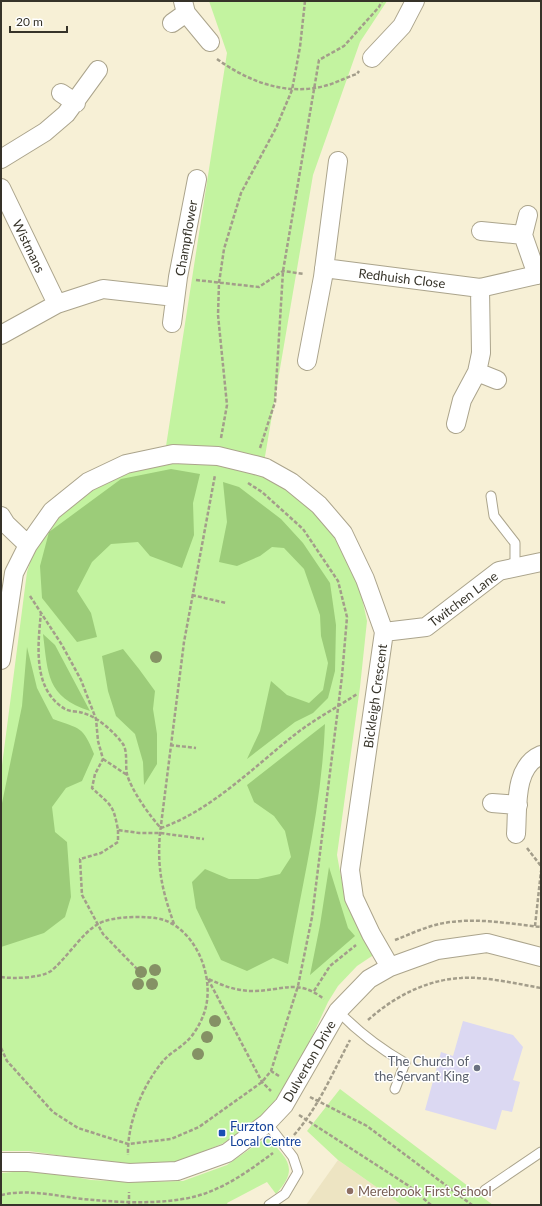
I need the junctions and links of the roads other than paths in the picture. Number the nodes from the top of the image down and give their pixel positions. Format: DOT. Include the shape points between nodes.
graph roads {
  1 [pos="416,1"];
  2 [pos="180,12"];
  3 [pos="210,42"];
  4 [pos="372,58"];
  5 [pos="98,70"];
  6 [pos="61,93"];
  7 [pos="76,103"];
  8 [pos="1,159"];
  9 [pos="338,161"];
  10 [pos="196,179"];
  11 [pos="1,188"];
  12 [pos="528,215"];
  13 [pos="481,231"];
  14 [pos="523,235"];
  15 [pos="323,272"];
  16 [pos="539,274"];
  17 [pos="480,288"];
  18 [pos="175,297"];
  19 [pos="57,304"];
  20 [pos="172,323"];
  21 [pos="1,335"];
  22 [pos="307,361"];
  23 [pos="477,372"];
  24 [pos="497,380"];
  25 [pos="456,424"];
  26 [pos="491,496"];
  27 [pos="1,516"];
  28 [pos="28,544"];
  29 [pos="541,562"];
  30 [pos="515,568"];
  31 [pos="384,632"];
  32 [pos="1,660"];
  33 [pos="541,755"];
  34 [pos="492,803"];
  35 [pos="518,804"];
  36 [pos="516,834"];
  37 [pos="541,957"];
  38 [pos="390,967"];
  39 [pos="338,1011"];
  40 [pos="395,1089"];
  41 [pos="267,1123"];
  42 [pos="541,1152"];
  43 [pos="1,1162"];
  44 [pos="485,1190"];
  45 [pos="269,1205"];
  1 -- 4 [label="street" via="402,26"];
  2 -- 3 [label="street"];
  5 -- 7 [label="street"];
  6 -- 7 [label="street"];
  7 -- 8 [label="street" via="45,132"];
  9 -- 15 [label="street"];
  10 -- 18 [label="street, Champflower"];
  11 -- 19 [label="street, Wistmans"];
  12 -- 14 [label="street"];
  13 -- 14 [label="street"];
  14 -- 16 [label="street, Redhuish Close"];
  15 -- 17 [label="street, Redhuish Close"];
  15 -- 22 [label="street"];
  16 -- 17 [label="street, Redhuish Close"];
  17 -- 23 [label="street" via="481,353"];
  18 -- 19 [label="street" via="103,289"];
  18 -- 20 [label="street, Champflower"];
  19 -- 21 [label="street"];
  23 -- 24 [label="street"];
  23 -- 25 [label="street" via="462,400"];
  26 -- 30 [label="lane" via="494,516 515,543"];
  27 -- 28 [label="street"];
  28 -- 31 [label="street, Bickleigh Crescent" via="52,511 88,482 126,464 173,454 218,456 255,465 291,482 319,505 343,533 365,579"];
  28 -- 32 [label="street, Bickleigh Crescent" via="14,573"];
  29 -- 30 [label="street, Twitchen Lane"];
  30 -- 31 [label="street, Twitchen Lane" via="499,571 426,627"];
  31 -- 38 [label="street, Bickleigh Crescent" via="350,870 354,898"];
  33 -- 35 [label="street" via="533,759 521,776"];
  34 -- 35 [label="street"];
  35 -- 36 [label="street"];
  37 -- 38 [label="street, Dulverton Drive" via="487,943 437,950"];
  38 -- 39 [label="street, Dulverton Drive" via="369,979"];
  39 -- 40 [label="lane" via="378,1048 406,1063"];
  39 -- 41 [label="street, Dulverton Drive" via="284,1105"];
  41 -- 43 [label="street, Dulverton Drive" via="227,1153 177,1171 129,1173 28,1162"];
  41 -- 45 [label="lane" via="293,1157 298,1172 285,1194"];
  42 -- 44 [label="lane"];
}
